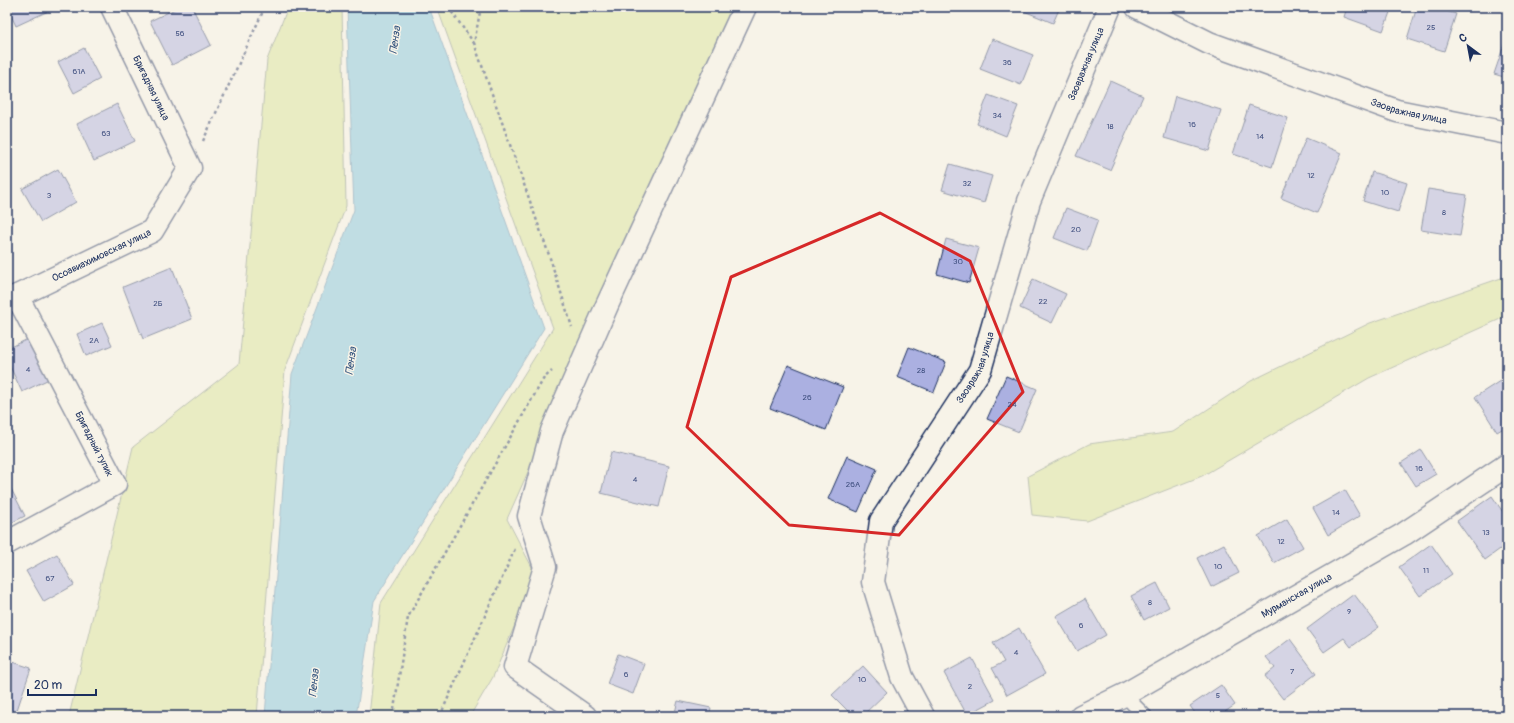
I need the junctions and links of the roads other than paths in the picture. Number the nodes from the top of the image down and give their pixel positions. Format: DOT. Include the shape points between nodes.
graph roads {
  1 [pos="112,7"];
  2 [pos="745,7"];
  3 [pos="1110,7"];
  4 [pos="1137,7"];
  5 [pos="1507,133"];
  6 [pos="190,168"];
  7 [pos="12,298"];
  8 [pos="1507,465"];
  9 [pos="7,543"];
  10 [pos="1124,695"];
  11 [pos="585,716"];
  12 [pos="923,716"];
  13 [pos="1081,716"];
  14 [pos="1145,716"];
  1 -- 6 [label="street, Бригадная улица"];
  2 -- 11 [label="street" via="552,431 529,516 545,567 515,667"];
  3 -- 12 [label="street, Заовражная улица" via="1029,201 980,370 881,521 873,582 902,678"];
  4 -- 5 [label="street, Заовражная улица" via="1209,43 1397,111"];
  6 -- 7 [label="street, Осоавиахимовская улица" via="152,231"];
  7 -- 9 [label="street, Бригадный тупик" via="115,484"];
  8 -- 10 [label="street, Мурманская улица" via="1404,534"];
  10 -- 13 [label="street, Мурманская улица"];
  10 -- 14 [label="lane"];
}
